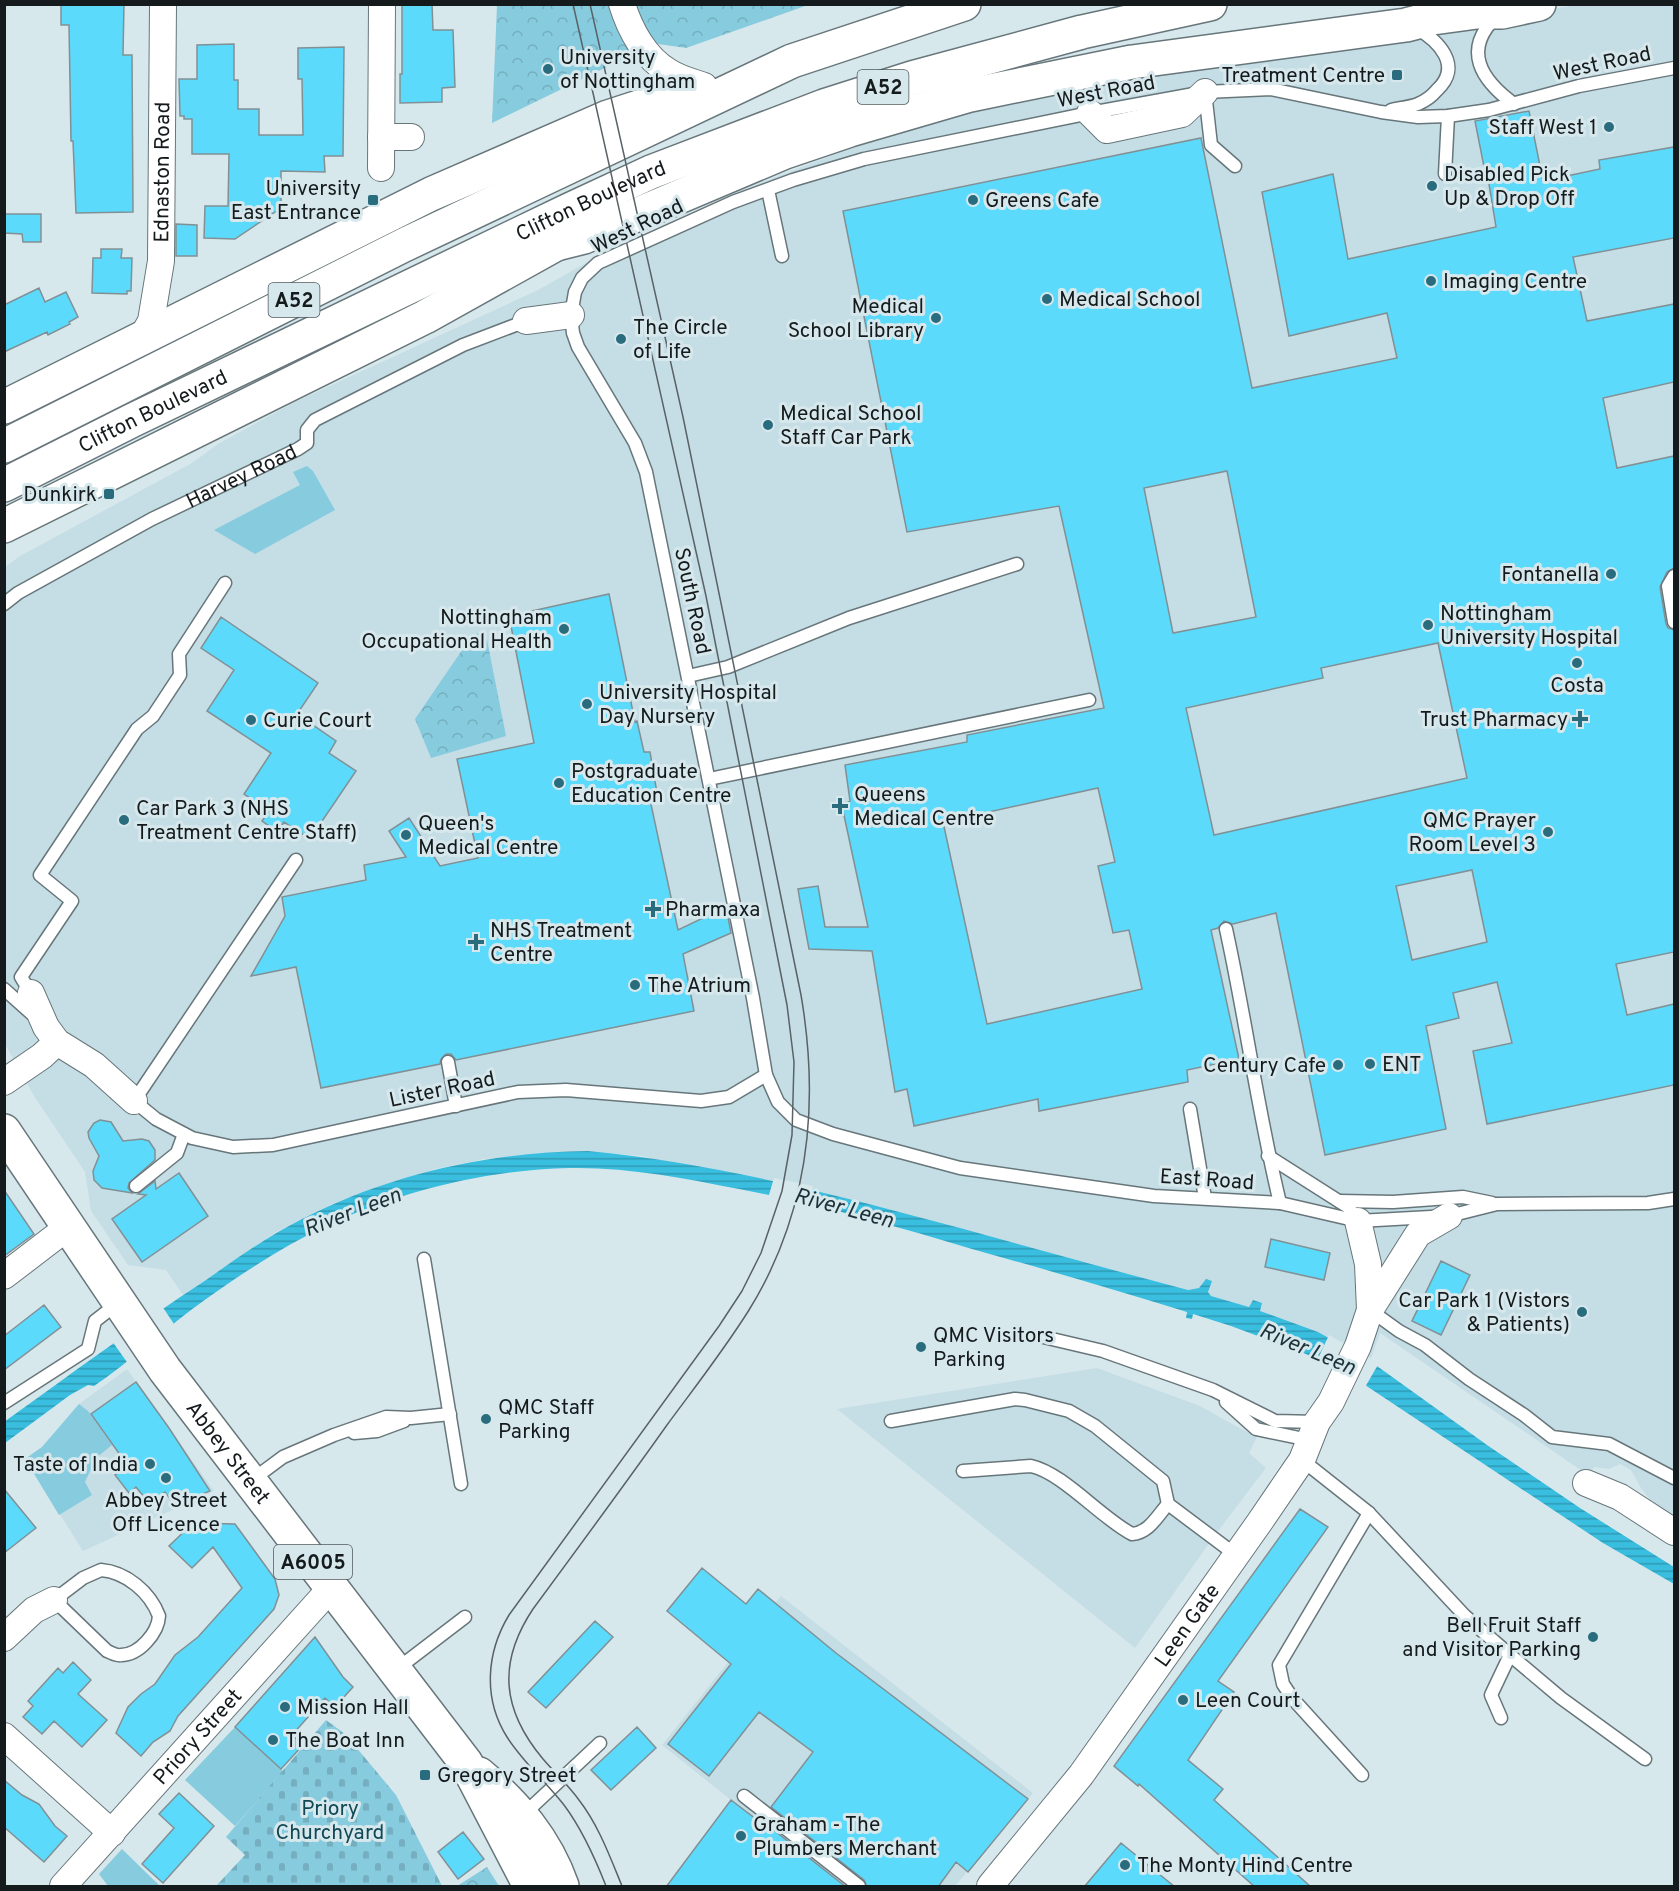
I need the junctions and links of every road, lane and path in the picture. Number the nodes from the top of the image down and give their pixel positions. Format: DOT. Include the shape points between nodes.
graph roads {
  1 [pos="163,4"];
  2 [pos="382,4"];
  3 [pos="622,4"];
  4 [pos="964,4"];
  5 [pos="1210,4"];
  6 [pos="1539,4"];
  7 [pos="1502,12"];
  8 [pos="1406,25"];
  9 [pos="792,61"];
  10 [pos="1674,68"];
  11 [pos="704,86"];
  12 [pos="1205,92"];
  13 [pos="1514,104"];
  14 [pos="1381,112"];
  15 [pos="1090,113"];
  16 [pos="1448,116"];
  17 [pos="381,137"];
  18 [pos="411,137"];
  19 [pos="703,153"];
  20 [pos="1235,166"];
  21 [pos="381,168"];
  22 [pos="1445,174"];
  23 [pos="768,190"];
  24 [pos="555,244"];
  25 [pos="782,256"];
  26 [pos="573,303"];
  27 [pos="526,321"];
  28 [pos="142,337"];
  29 [pos="4,407"];
  30 [pos="4,446"];
  31 [pos="9,483"];
  32 [pos="4,526"];
  33 [pos="1017,564"];
  34 [pos="1674,576"];
  35 [pos="225,583"];
  36 [pos="4,604"];
  37 [pos="1674,622"];
  38 [pos="688,676"];
  39 [pos="1089,700"];
  40 [pos="709,779"];
  41 [pos="296,860"];
  42 [pos="1226,929"];
  43 [pos="26,985"];
  44 [pos="4,989"];
  45 [pos="52,1035"];
  46 [pos="448,1062"];
  47 [pos="766,1075"];
  48 [pos="4,1082"];
  49 [pos="134,1101"];
  50 [pos="456,1106"];
  51 [pos="1190,1109"];
  52 [pos="4,1131"];
  53 [pos="184,1134"];
  54 [pos="1268,1156"];
  55 [pos="136,1186"];
  56 [pos="1204,1198"];
  57 [pos="1674,1199"];
  58 [pos="1339,1201"];
  59 [pos="1280,1203"];
  60 [pos="1497,1204"];
  61 [pos="1449,1216"];
  62 [pos="1358,1221"];
  63 [pos="68,1227"];
  64 [pos="424,1258"];
  65 [pos="4,1276"];
  66 [pos="122,1306"];
  67 [pos="1370,1310"];
  68 [pos="1039,1336"];
  69 [pos="1213,1390"];
  70 [pos="4,1403"];
  71 [pos="450,1414"];
  72 [pos="891,1421"];
  73 [pos="1309,1441"];
  74 [pos="963,1471"];
  75 [pos="1674,1478"];
  76 [pos="251,1481"];
  77 [pos="1586,1483"];
  78 [pos="462,1485"];
  79 [pos="1168,1504"];
  80 [pos="1370,1513"];
  81 [pos="1674,1532"];
  82 [pos="1236,1555"];
  83 [pos="331,1588"];
  84 [pos="54,1600"];
  85 [pos="465,1617"];
  86 [pos="4,1638"];
  87 [pos="1510,1655"];
  88 [pos="394,1671"];
  89 [pos="1502,1718"];
  90 [pos="4,1736"];
  91 [pos="600,1743"];
  92 [pos="1645,1759"];
  93 [pos="466,1763"];
  94 [pos="1362,1774"];
  95 [pos="744,1797"];
  96 [pos="523,1815"];
  97 [pos="112,1833"];
  98 [pos="63,1887"];
  99 [pos="530,1887"];
  100 [pos="562,1887"];
  101 [pos="859,1887"];
  102 [pos="990,1887"];
  1 -- 28 [label="street, Ednaston Road" via="161,261 151,321"];
  2 -- 17 [label="street"];
  3 -- 11 [label="street" via="647,54 667,72"];
  4 -- 9 [label="main road, Clifton Boulevard / A52"];
  5 -- 19 [label="main road, Clifton Boulevard / A52" via="955,65 824,106"];
  6 -- 7 [label="main road"];
  7 -- 8 [label="main road" via="1477,12"];
  7 -- 13 [label="lane" via="1489,24 1477,52 1490,83"];
  8 -- 14 [label="lane" via="1418,29 1443,50 1448,59 1447,79 1420,104"];
  8 -- 24 [label="main road" via="1132,63 970,95 785,152 584,237"];
  9 -- 11 [label="main road"];
  9 -- 30 [label="main road, Clifton Boulevard / A52" via="404,245"];
  10 -- 13 [label="lane, West Road"];
  11 -- 28 [label="main road" via="608,117 431,194"];
  12 -- 14 [label="lane, West Road" via="1271,89"];
  12 -- 15 [label="street" via="1182,114 1107,130"];
  12 -- 20 [label="lane" via="1211,145"];
  13 -- 16 [label="lane, West Road"];
  14 -- 16 [label="lane, West Road"];
  15 -- 23 [label="lane, West Road" via="864,159"];
  16 -- 22 [label="lane"];
  17 -- 18 [label="street"];
  17 -- 21 [label="street"];
  19 -- 24 [label="main road"];
  19 -- 31 [label="main road, Clifton Boulevard / A52" via="569,210"];
  23 -- 25 [label="lane"];
  23 -- 26 [label="lane, West Road" via="598,263 582,278"];
  24 -- 32 [label="main road" via="425,317"];
  26 -- 27 [label="street, Harvey Road"];
  26 -- 38 [label="lane, South Road" via="573,333 578,347 635,443 646,472"];
  27 -- 36 [label="lane, Harvey Road" via="464,345 315,420 307,430 307,443 298,449 146,522"];
  28 -- 29 [label="main road"];
  33 -- 38 [label="lane" via="849,618 728,667"];
  34 -- 37 [label="lane" via="1668,586"];
  35 -- 43 [label="lane" via="179,654 180,675 153,716 137,729 40,875 72,901"];
  38 -- 40 [label="lane, South Road"];
  39 -- 40 [label="lane"];
  40 -- 47 [label="lane, South Road"];
  41 -- 49 [label="lane"];
  42 -- 54 [label="lane"];
  43 -- 45 [label="street"];
  44 -- 45 [label="lane"];
  45 -- 48 [label="street" via="42,1056"];
  45 -- 49 [label="street"];
  46 -- 50 [label="lane"];
  47 -- 50 [label="lane, Lister Road" via="729,1097 701,1101 566,1090 518,1092"];
  47 -- 56 [label="lane, East Road" via="778,1102 796,1120 833,1134 960,1168 1154,1196"];
  49 -- 53 [label="lane, Lister Road"];
  50 -- 53 [label="lane, Lister Road" via="273,1145 233,1147"];
  51 -- 56 [label="lane"];
  52 -- 63 [label="main road, Abbey Street"];
  53 -- 55 [label="lane" via="177,1153"];
  54 -- 58 [label="lane"];
  54 -- 59 [label="lane"];
  56 -- 59 [label="lane, East Road"];
  57 -- 60 [label="lane, East Road" via="1613,1204"];
  58 -- 60 [label="lane" via="1463,1197"];
  58 -- 62 [label="lane"];
  59 -- 62 [label="lane, East Road"];
  60 -- 61 [label="lane, East Road"];
  61 -- 62 [label="lane, East Road"];
  61 -- 67 [label="street" via="1419,1234"];
  62 -- 67 [label="street" via="1368,1264"];
  63 -- 65 [label="street"];
  63 -- 66 [label="main road, Abbey Street"];
  64 -- 71 [label="lane"];
  66 -- 70 [label="lane" via="95,1321 88,1349"];
  66 -- 76 [label="main road, Abbey Street / A6005"];
  67 -- 73 [label="street, Leen Gate" via="1358,1346"];
  67 -- 75 [label="lane" via="1552,1437 1609,1443"];
  68 -- 69 [label="lane" via="1103,1351"];
  69 -- 73 [label="lane"];
  69 -- 73 [label="lane" via="1256,1429"];
  71 -- 76 [label="lane" via="411,1418 377,1431 334,1435 283,1456"];
  71 -- 78 [label="lane"];
  72 -- 79 [label="lane" via="1015,1399 1069,1411 1095,1426 1162,1481"];
  73 -- 80 [label="lane"];
  73 -- 82 [label="street, Leen Gate"];
  74 -- 79 [label="lane" via="1038,1467 1132,1534 1146,1530"];
  76 -- 83 [label="main road, Abbey Street / A6005"];
  77 -- 81 [label="street" via="1623,1488"];
  79 -- 82 [label="lane"];
  80 -- 87 [label="lane" via="1465,1616"];
  80 -- 94 [label="lane" via="1279,1665 1282,1684 1293,1699"];
  82 -- 102 [label="street, Leen Gate" via="1081,1775"];
  83 -- 88 [label="main road, Abbey Street / A6005"];
  83 -- 97 [label="street, Priory Street"];
  84 -- 84 [label="lane" via="93,1572 111,1571 127,1577 142,1591 157,1610 158,1623 140,1647 118,1656 107,1651"];
  84 -- 86 [label="street" via="34,1610"];
  85 -- 88 [label="lane"];
  87 -- 89 [label="lane" via="1491,1695"];
  87 -- 92 [label="lane"];
  88 -- 93 [label="main road, Abbey Street / A6005"];
  90 -- 97 [label="street"];
  91 -- 96 [label="lane"];
  93 -- 96 [label="main road, Abbey Street / A6005"];
  93 -- 99 [label="main road, Abbey Street / A6005"];
  95 -- 101 [label="lane"];
  96 -- 100 [label="main road, Abbey Street / A6005"];
  97 -- 98 [label="street, Priory Street"];
}
